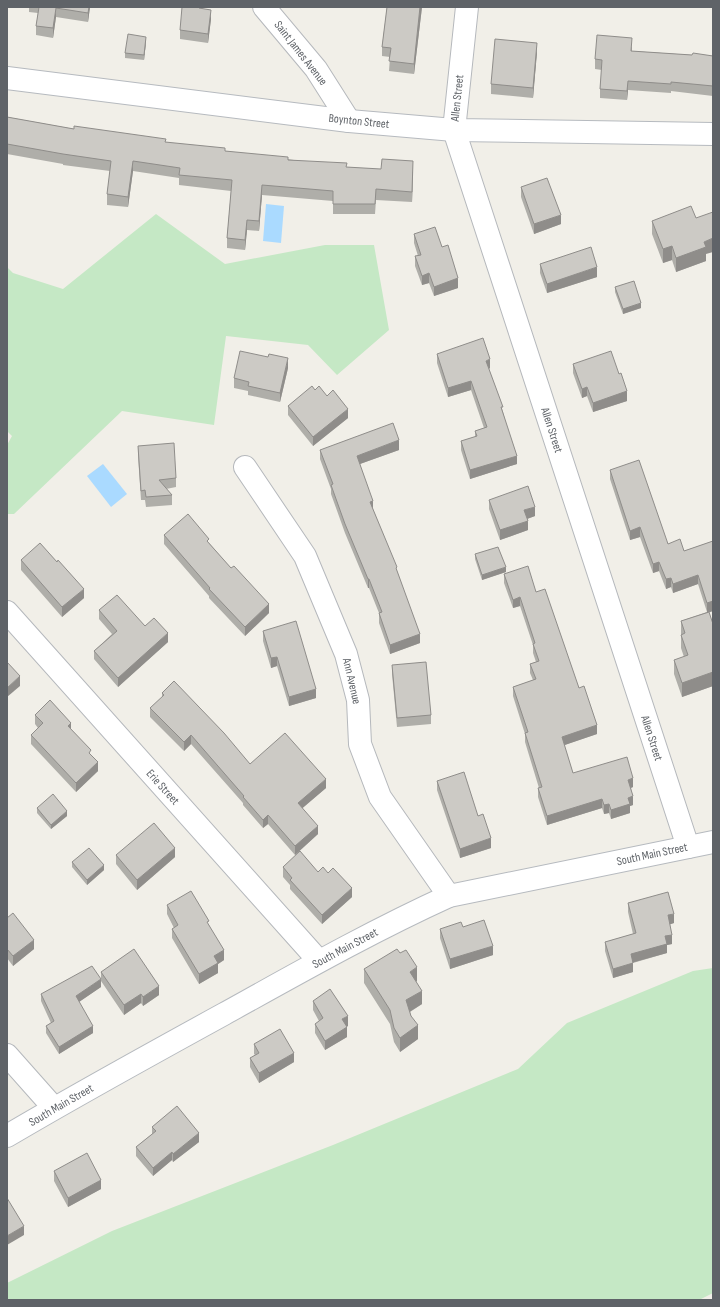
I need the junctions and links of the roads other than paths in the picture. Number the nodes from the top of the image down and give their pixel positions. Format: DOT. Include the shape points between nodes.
graph roads {
  1 [pos="264,7"];
  2 [pos="467,7"];
  3 [pos="7,78"];
  4 [pos="349,120"];
  5 [pos="454,130"];
  6 [pos="713,134"];
  7 [pos="245,467"];
  8 [pos="7,612"];
  9 [pos="713,842"];
  10 [pos="688,847"];
  11 [pos="449,896"];
  12 [pos="319,961"];
  13 [pos="7,1055"];
  14 [pos="54,1108"];
  15 [pos="7,1136"];
  1 -- 4 [label="street, Saint James Avenue" via="316,68"];
  2 -- 5 [label="street, Allen Street"];
  3 -- 4 [label="street, Boynton Street"];
  4 -- 5 [label="street, Boynton Street"];
  5 -- 6 [label="street, Boynton Street"];
  5 -- 10 [label="street, Allen Street"];
  7 -- 11 [label="street, Ann Avenue" via="304,556 346,654 358,700 360,744 380,797"];
  8 -- 12 [label="street, Erie Street"];
  9 -- 10 [label="street, South Main Street"];
  10 -- 11 [label="street, South Main Street"];
  11 -- 12 [label="street, South Main Street"];
  12 -- 14 [label="street, South Main Street"];
  13 -- 14 [label="street"];
  14 -- 15 [label="street, South Main Street"];
}
